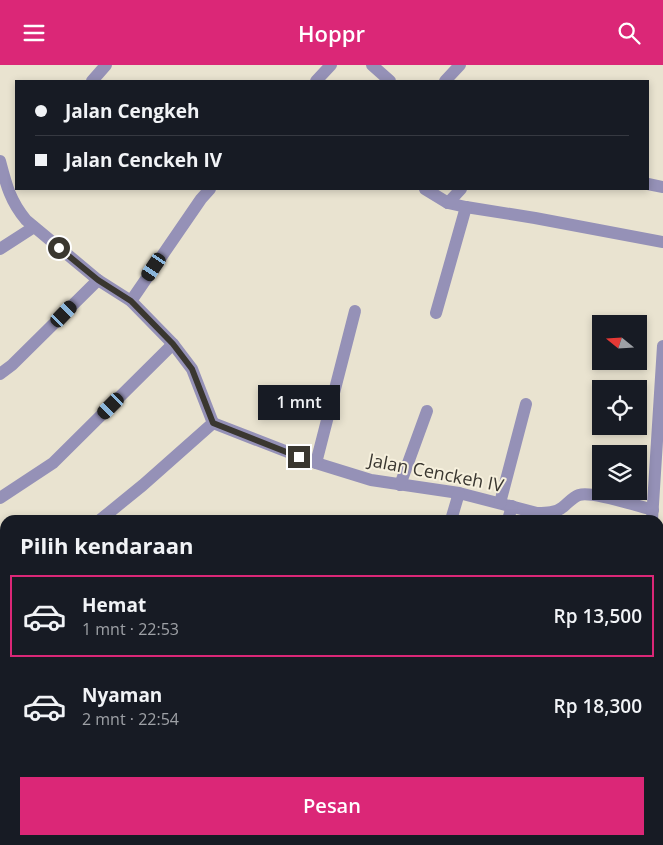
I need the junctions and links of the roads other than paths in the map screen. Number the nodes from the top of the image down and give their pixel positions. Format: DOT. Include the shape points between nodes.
graph roads {
  1 [pos="106,65"];
  2 [pos="331,65"];
  3 [pos="372,65"];
  4 [pos="460,65"];
  5 [pos="93,80"];
  6 [pos="317,80"];
  7 [pos="389,80"];
  8 [pos="446,80"];
  9 [pos="0,161"];
  10 [pos="649,183"];
  11 [pos="663,187"];
  12 [pos="13,190"];
  13 [pos="209,190"];
  14 [pos="427,190"];
  15 [pos="460,190"];
  16 [pos="448,203"];
  17 [pos="466,207"];
  18 [pos="34,227"];
  19 [pos="663,242"];
  20 [pos="0,249"];
  21 [pos="98,280"];
  22 [pos="131,301"];
  23 [pos="355,311"];
  24 [pos="436,313"];
  25 [pos="173,344"];
  26 [pos="663,346"];
  27 [pos="0,374"];
  28 [pos="662,398"];
  29 [pos="526,404"];
  30 [pos="427,411"];
  31 [pos="213,423"];
  32 [pos="316,463"];
  33 [pos="659,475"];
  34 [pos="400,485"];
  35 [pos="459,493"];
  36 [pos="0,498"];
  37 [pos="506,505"];
  38 [pos="106,515"];
  39 [pos="452,515"];
  40 [pos="507,515"];
  41 [pos="653,515"];
  1 -- 5 [label="street"];
  2 -- 6 [label="street"];
  3 -- 7 [label="street"];
  4 -- 8 [label="street"];
  9 -- 12 [label="street"];
  10 -- 11 [label="street"];
  12 -- 18 [label="street" via="17,209"];
  13 -- 22 [label="street"];
  14 -- 16 [label="street"];
  15 -- 16 [label="street"];
  16 -- 17 [label="street"];
  17 -- 19 [label="street"];
  17 -- 24 [label="street"];
  18 -- 20 [label="street"];
  18 -- 21 [label="street"];
  21 -- 22 [label="street"];
  21 -- 27 [label="street"];
  22 -- 25 [label="street"];
  23 -- 32 [label="street"];
  25 -- 31 [label="street" via="192,369"];
  25 -- 36 [label="street" via="53,463"];
  26 -- 28 [label="street"];
  28 -- 33 [label="street"];
  29 -- 37 [label="street"];
  30 -- 34 [label="street"];
  31 -- 32 [label="street, Jalan Cenckeh IV"];
  31 -- 38 [label="street"];
  32 -- 34 [label="street, Jalan Cenckeh IV" via="371,480"];
  33 -- 41 [label="street"];
  34 -- 35 [label="street, Jalan Cenckeh IV"];
  35 -- 37 [label="street, Jalan Cenckeh IV"];
  35 -- 39 [label="street"];
  37 -- 40 [label="street"];
  37 -- 41 [label="street, Jalan Cenckeh IV" via="548,513 562,508 579,495 590,494"];
}
